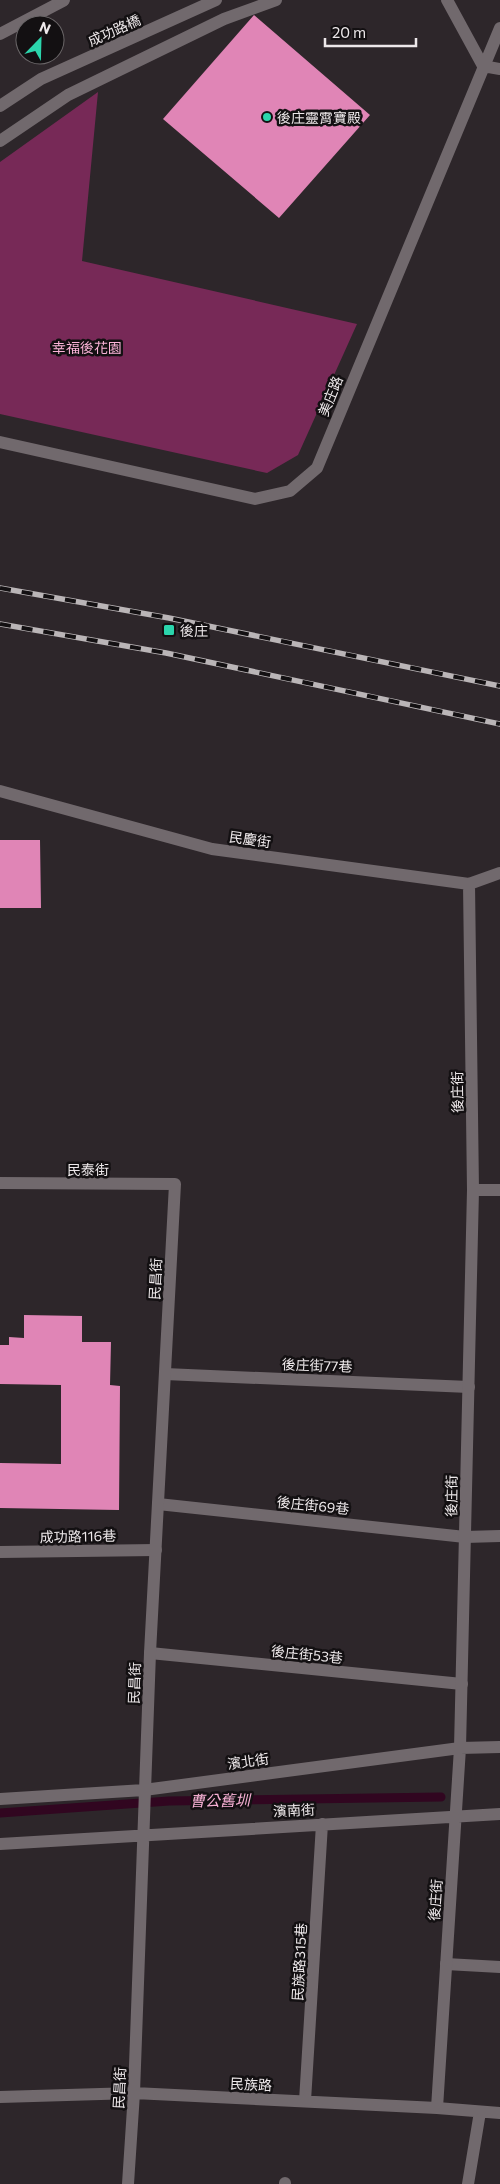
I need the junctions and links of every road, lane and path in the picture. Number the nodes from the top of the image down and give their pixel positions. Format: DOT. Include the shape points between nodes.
graph roads {
  1 [pos="62,0"];
  2 [pos="216,0"];
  3 [pos="276,0"];
  4 [pos="447,0"];
  5 [pos="500,28"];
  6 [pos="0,34"];
  7 [pos="483,66"];
  8 [pos="500,69"];
  9 [pos="0,106"];
  10 [pos="0,141"];
  11 [pos="0,442"];
  12 [pos="0,791"];
  13 [pos="500,873"];
  14 [pos="469,884"];
  15 [pos="0,1183"];
  16 [pos="175,1184"];
  17 [pos="473,1190"];
  18 [pos="500,1190"];
  19 [pos="165,1374"];
  20 [pos="468,1387"];
  21 [pos="158,1504"];
  22 [pos="500,1536"];
  23 [pos="465,1537"];
  24 [pos="156,1550"];
  25 [pos="0,1552"];
  26 [pos="150,1653"];
  27 [pos="462,1684"];
  28 [pos="500,1747"];
  29 [pos="460,1748"];
  30 [pos="144,1791"];
  31 [pos="0,1799"];
  32 [pos="500,1814"];
  33 [pos="456,1816"];
  34 [pos="322,1824"];
  35 [pos="142,1834"];
  36 [pos="0,1844"];
  37 [pos="446,1964"];
  38 [pos="500,1967"];
  39 [pos="134,2093"];
  40 [pos="0,2097"];
  41 [pos="305,2101"];
  42 [pos="437,2108"];
  43 [pos="480,2112"];
  44 [pos="500,2113"];
  45 [pos="128,2184"];
  46 [pos="468,2184"];
  1 -- 6 [label="street"];
  2 -- 9 [label="street, 成功路橋" via="41,79"];
  3 -- 10 [label="street" via="224,19 68,95"];
  4 -- 7 [label="street"];
  5 -- 7 [label="street, 美庄路"];
  7 -- 8 [label="street"];
  7 -- 11 [label="street, 美庄路" via="317,468 290,491 255,499"];
  12 -- 14 [label="street, 民慶街" via="212,849"];
  13 -- 14 [label="street, 民慶街"];
  14 -- 17 [label="street, 後庄街"];
  15 -- 16 [label="street, 民泰街"];
  16 -- 19 [label="street, 民昌街"];
  17 -- 18 [label="street"];
  17 -- 20 [label="street, 後庄街"];
  19 -- 20 [label="street, 後庄街77巷"];
  19 -- 21 [label="street, 民昌街"];
  20 -- 23 [label="street, 後庄街"];
  21 -- 23 [label="street, 後庄街69巷"];
  21 -- 24 [label="street, 民昌街"];
  22 -- 23 [label="street, 後庄街69巷"];
  23 -- 27 [label="street, 後庄街"];
  24 -- 25 [label="street, 成功路116巷"];
  24 -- 26 [label="street, 民昌街"];
  26 -- 27 [label="street, 後庄街53巷"];
  26 -- 30 [label="street, 民昌街"];
  27 -- 29 [label="street, 後庄街"];
  28 -- 29 [label="street, 濱北街"];
  29 -- 30 [label="street, 濱北街"];
  29 -- 33 [label="street, 後庄街"];
  30 -- 31 [label="street, 濱北街"];
  30 -- 35 [label="street, 民昌街"];
  32 -- 33 [label="street, 濱南街"];
  33 -- 34 [label="street, 濱南街"];
  33 -- 37 [label="street, 後庄街"];
  34 -- 35 [label="street, 濱南街"];
  34 -- 41 [label="street, 民族路315巷"];
  35 -- 36 [label="street, 濱南街"];
  35 -- 39 [label="street, 民昌街"];
  37 -- 38 [label="street"];
  37 -- 42 [label="street, 後庄街"];
  39 -- 40 [label="street, 民族路"];
  39 -- 41 [label="street, 民族路"];
  39 -- 45 [label="street, 民昌街"];
  41 -- 42 [label="street, 民族路"];
  42 -- 43 [label="street, 民族路"];
  43 -- 44 [label="street, 民族路"];
  43 -- 46 [label="street"];
}
